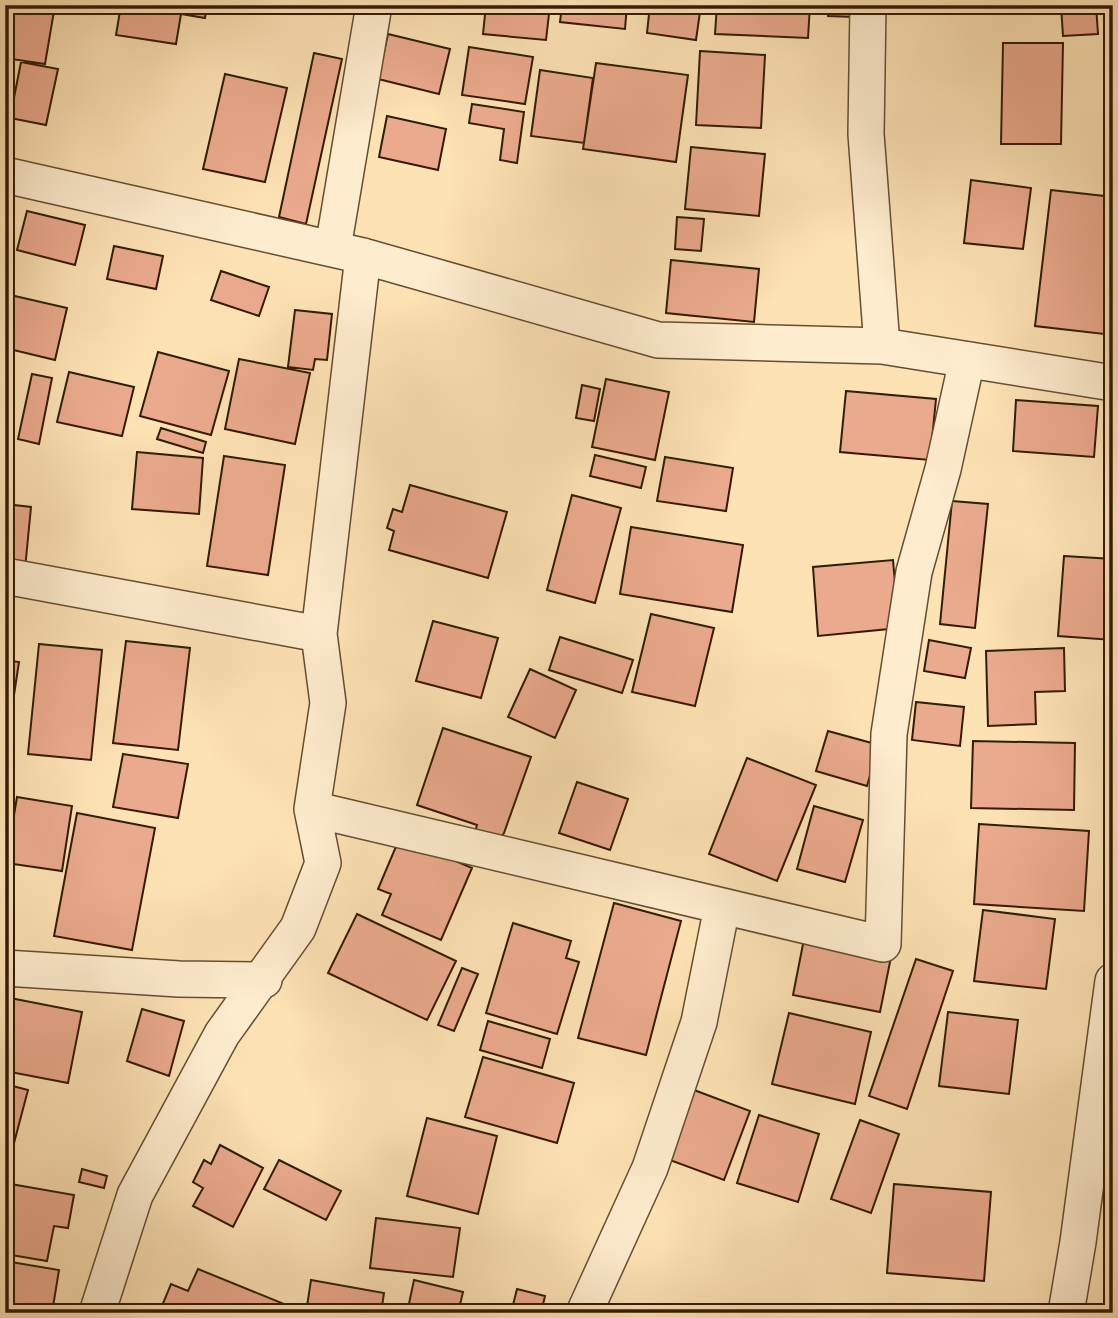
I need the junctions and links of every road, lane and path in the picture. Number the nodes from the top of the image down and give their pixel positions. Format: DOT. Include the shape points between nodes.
graph roads {
  1 [pos="374,5"];
  2 [pos="868,5"];
  3 [pos="5,175"];
  4 [pos="348,252"];
  5 [pos="882,346"];
  6 [pos="967,359"];
  7 [pos="1113,383"];
  8 [pos="5,576"];
  9 [pos="319,634"];
  10 [pos="312,809"];
  11 [pos="722,907"];
  12 [pos="5,968"];
  13 [pos="264,980"];
  14 [pos="1113,981"];
  15 [pos="97,1313"];
  16 [pos="584,1313"];
  17 [pos="1066,1313"];
  1 -- 4 [label="street"];
  2 -- 5 [label="street" via="866,134"];
  3 -- 4 [label="street"];
  4 -- 5 [label="street" via="658,340"];
  4 -- 9 [label="street"];
  5 -- 6 [label="street"];
  6 -- 7 [label="street"];
  6 -- 11 [label="street" via="914,572 889,734 883,944"];
  8 -- 9 [label="street"];
  9 -- 10 [label="street" via="328,703"];
  10 -- 11 [label="street"];
  10 -- 13 [label="street" via="323,863 298,928"];
  11 -- 16 [label="street" via="699,1022 655,1155"];
  12 -- 13 [label="street"];
  13 -- 15 [label="street" via="222,1034 135,1195"];
  14 -- 17 [label="street"];
}
